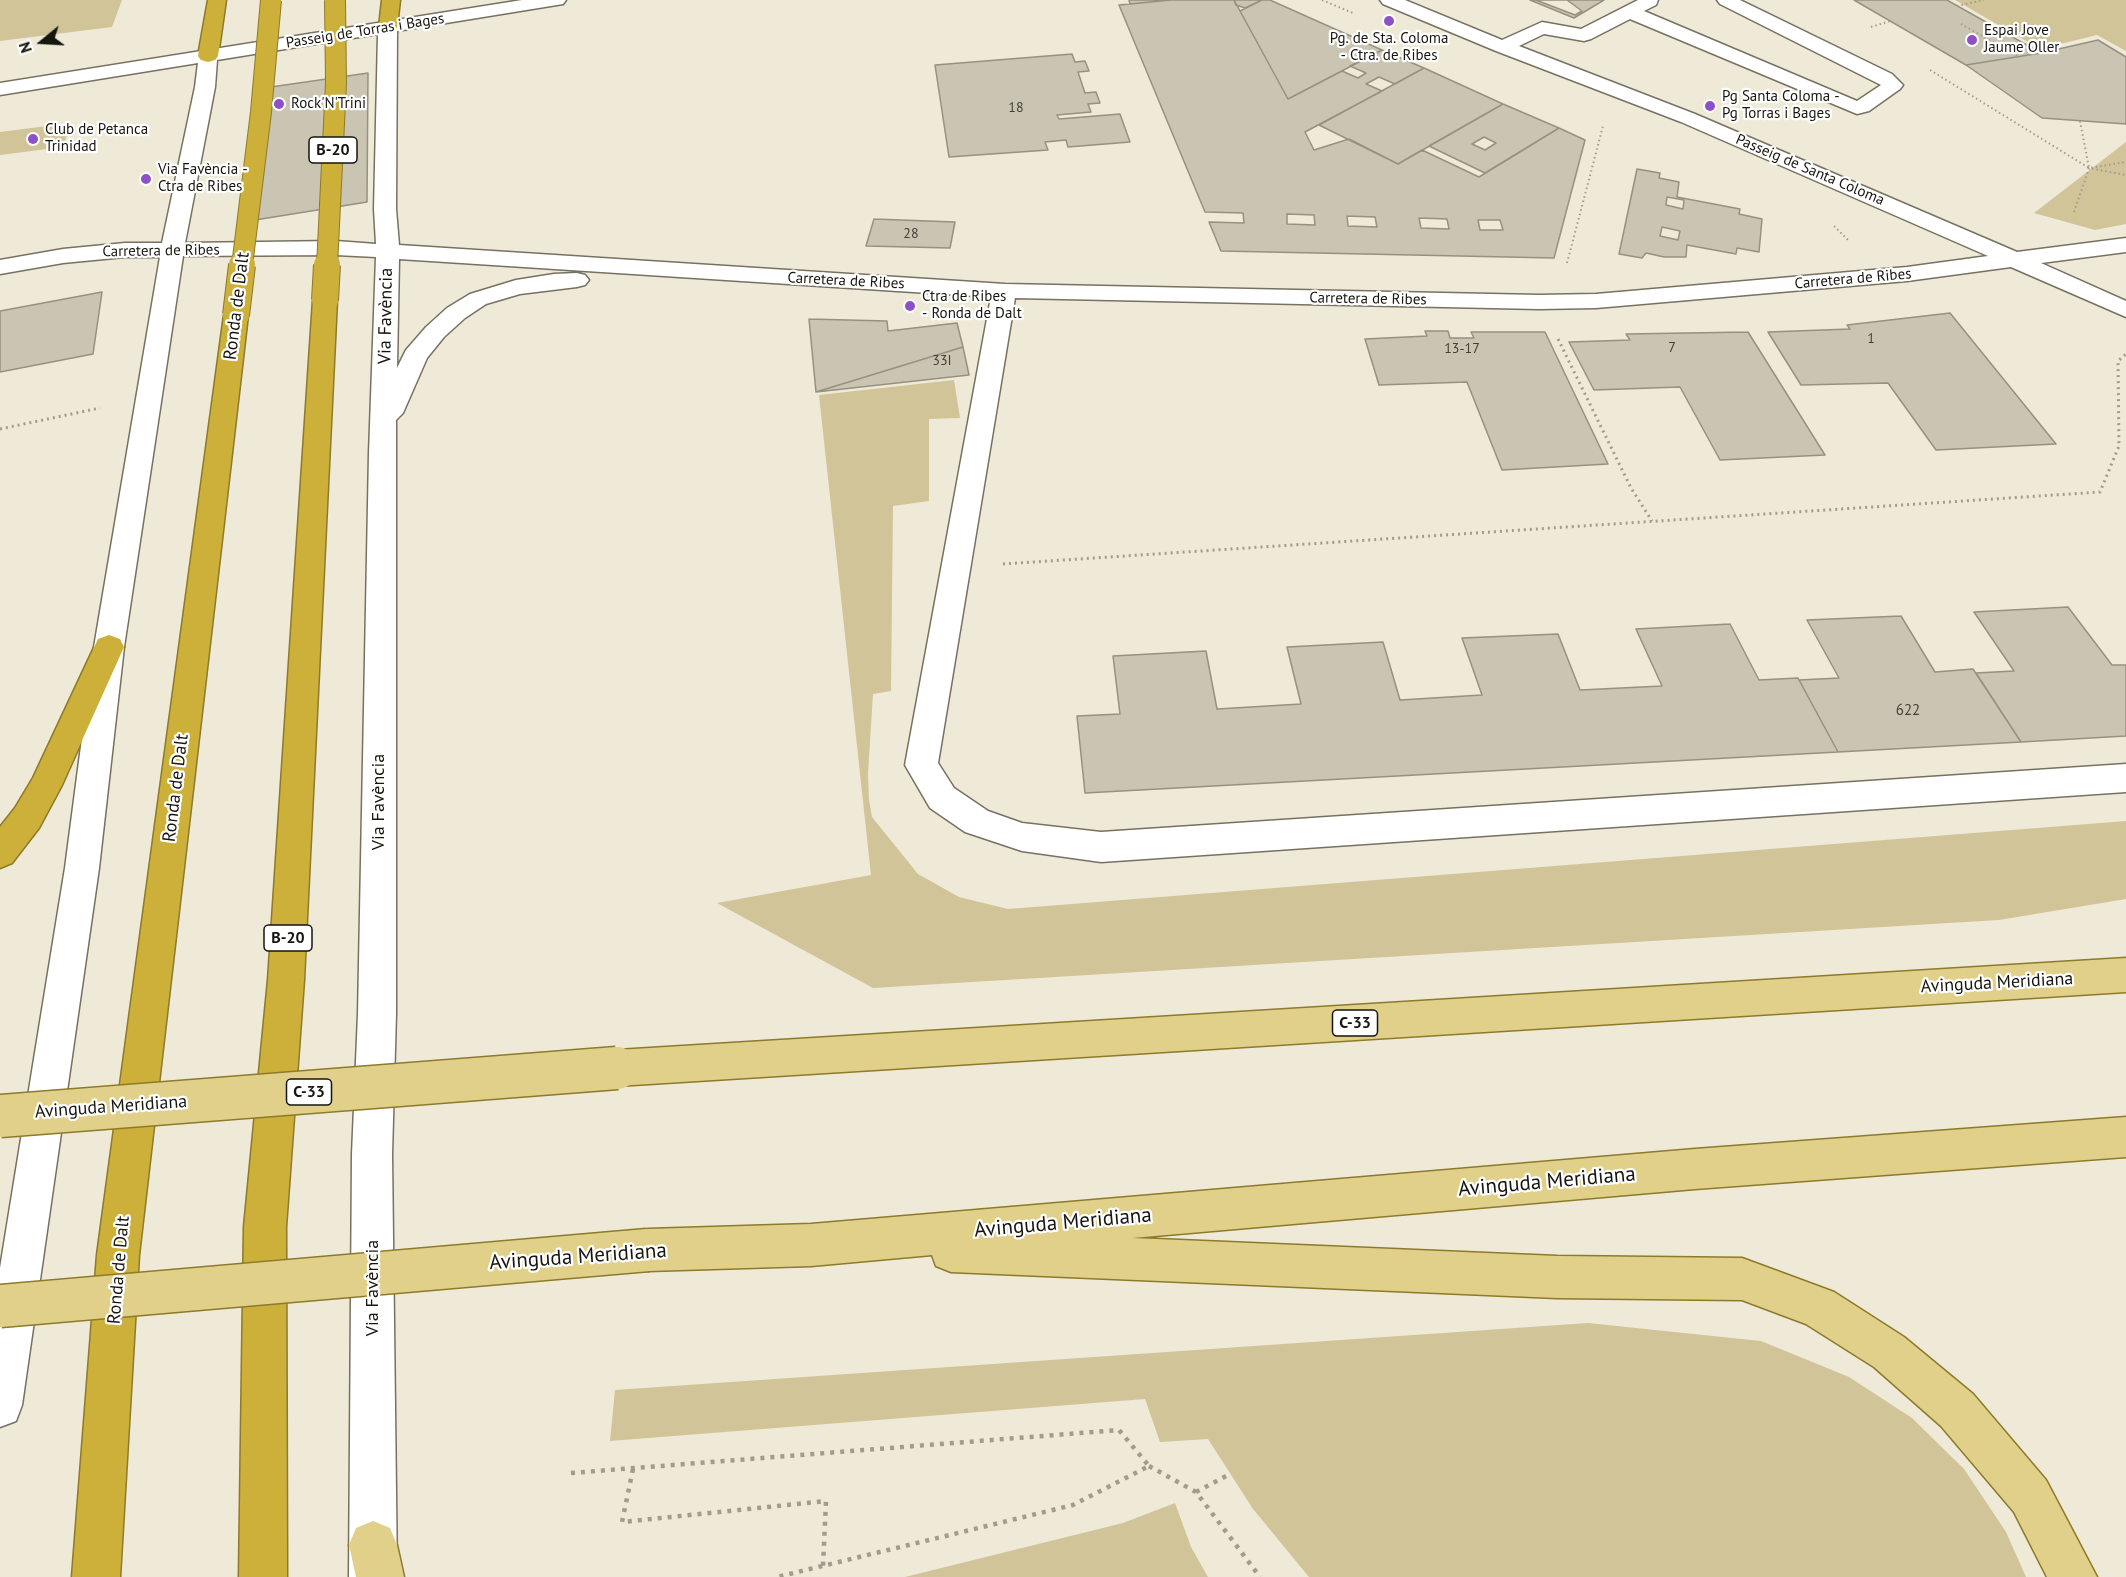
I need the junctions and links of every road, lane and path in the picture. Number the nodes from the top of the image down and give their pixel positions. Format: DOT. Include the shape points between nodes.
graph roads {
  1 [pos="217,0"];
  2 [pos="271,0"];
  3 [pos="335,0"];
  4 [pos="391,0"];
  5 [pos="557,0"];
  6 [pos="1389,0"];
  7 [pos="1651,0"];
  8 [pos="1726,0"];
  9 [pos="1984,0"];
  10 [pos="507,4"];
  11 [pos="1958,6"];
  12 [pos="1630,12"];
  13 [pos="1890,21"];
  14 [pos="1960,24"];
  15 [pos="388,27"];
  16 [pos="1863,29"];
  17 [pos="1503,47"];
  18 [pos="208,56"];
  19 [pos="2019,57"];
  20 [pos="1922,66"];
  21 [pos="0,89"];
  22 [pos="2080,121"];
  23 [pos="1604,123"];
  24 [pos="2126,162"];
  25 [pos="2090,168"];
  26 [pos="2126,175"];
  27 [pos="2072,217"];
  28 [pos="2126,245"];
  29 [pos="172,251"];
  30 [pos="388,251"];
  31 [pos="2015,261"];
  32 [pos="0,267"];
  33 [pos="1565,270"];
  34 [pos="719,274"];
  35 [pos="1005,291"];
  36 [pos="2126,310"];
  37 [pos="1558,338"];
  38 [pos="2126,354"];
  39 [pos="100,408"];
  40 [pos="0,429"];
  41 [pos="383,431"];
  42 [pos="1652,521"];
  43 [pos="1000,564"];
  44 [pos="109,647"];
  45 [pos="2126,778"];
  46 [pos="0,853"];
  47 [pos="2115,974"];
  48 [pos="0,1116"];
  49 [pos="2126,1137"];
  50 [pos="811,1245"];
  51 [pos="0,1306"];
  52 [pos="0,1405"];
  53 [pos="1149,1466"];
  54 [pos="633,1469"];
  55 [pos="571,1473"];
  56 [pos="1230,1474"];
  57 [pos="1196,1492"];
  58 [pos="376,1566"];
  59 [pos="823,1566"];
  60 [pos="96,1577"];
  61 [pos="263,1577"];
  62 [pos="777,1577"];
  63 [pos="1260,1577"];
  64 [pos="2073,1577"];
  1 -- 18 [label="highway"];
  2 -- 60 [label="highway, Ronda de Dalt, bridge" via="261,112 121,1230"];
  3 -- 61 [label="highway, B-20, bridge" via="336,83 325,300 286,980 265,1227"];
  4 -- 15 [label="highway"];
  5 -- 10 [label="street, Passeig de Torras i Bages"];
  6 -- 17 [label="street, Passeig de Santa Coloma"];
  7 -- 12 [label="street"];
  8 -- 12 [label="street" via="1893,85 1857,108"];
  9 -- 11 [label="path"];
  10 -- 15 [label="street, Passeig de Torras i Bages"];
  12 -- 17 [label="street" via="1584,35 1542,28"];
  13 -- 16 [label="path"];
  14 -- 19 [label="path"];
  15 -- 18 [label="street, Passeig de Torras i Bages"];
  15 -- 30 [label="street, Via Favència"];
  17 -- 31 [label="street, Passeig de Santa Coloma" via="1688,118"];
  18 -- 21 [label="street, Passeig de Torras i Bages"];
  18 -- 29 [label="street"];
  20 -- 25 [label="path"];
  22 -- 25 [label="path"];
  23 -- 33 [label="path"];
  24 -- 25 [label="path"];
  25 -- 26 [label="path"];
  25 -- 27 [label="path"];
  28 -- 31 [label="street, Carretera de Ribes"];
  29 -- 30 [label="street, Carretera de Ribes"];
  29 -- 32 [label="street, Carretera de Ribes" via="97,252"];
  29 -- 44 [label="street"];
  30 -- 34 [label="street, Carretera de Ribes"];
  30 -- 41 [label="street, Via Favència"];
  31 -- 35 [label="street, Carretera de Ribes" via="1596,301"];
  31 -- 36 [label="street, Passeig de Santa Coloma"];
  34 -- 35 [label="street, Carretera de Ribes"];
  34 -- 41 [label="street, Carretera de Ribes" via="554,281 478,299 435,332 415,356"];
  35 -- 45 [label="street" via="921,765 942,798 977,822 1022,837 1101,847"];
  37 -- 42 [label="path" via="1631,488"];
  38 -- 42 [label="path" via="2118,361 2119,446 2100,492"];
  39 -- 40 [label="path"];
  41 -- 58 [label="street, Via Favència" via="372,1154"];
  42 -- 43 [label="path"];
  44 -- 46 [label="highway" via="46,785"];
  44 -- 52 [label="street" via="82,868"];
  47 -- 48 [label="main road, Avinguda Meridiana / C-33, bridge" via="617,1068"];
  49 -- 50 [label="main road, Avinguda Meridiana" via="1695,1169"];
  50 -- 51 [label="main road, Avinguda Meridiana, bridge" via="648,1250"];
  50 -- 64 [label="main road" via="1557,1276 1742,1279 1819,1307 1889,1352 1957,1410 2030,1496"];
  53 -- 54 [label="path" via="1119,1430"];
  53 -- 57 [label="path"];
  53 -- 59 [label="path" via="1073,1505"];
  54 -- 55 [label="path"];
  54 -- 59 [label="path" via="622,1522 826,1501"];
  56 -- 57 [label="path"];
  57 -- 63 [label="path"];
  59 -- 62 [label="path"];
}
